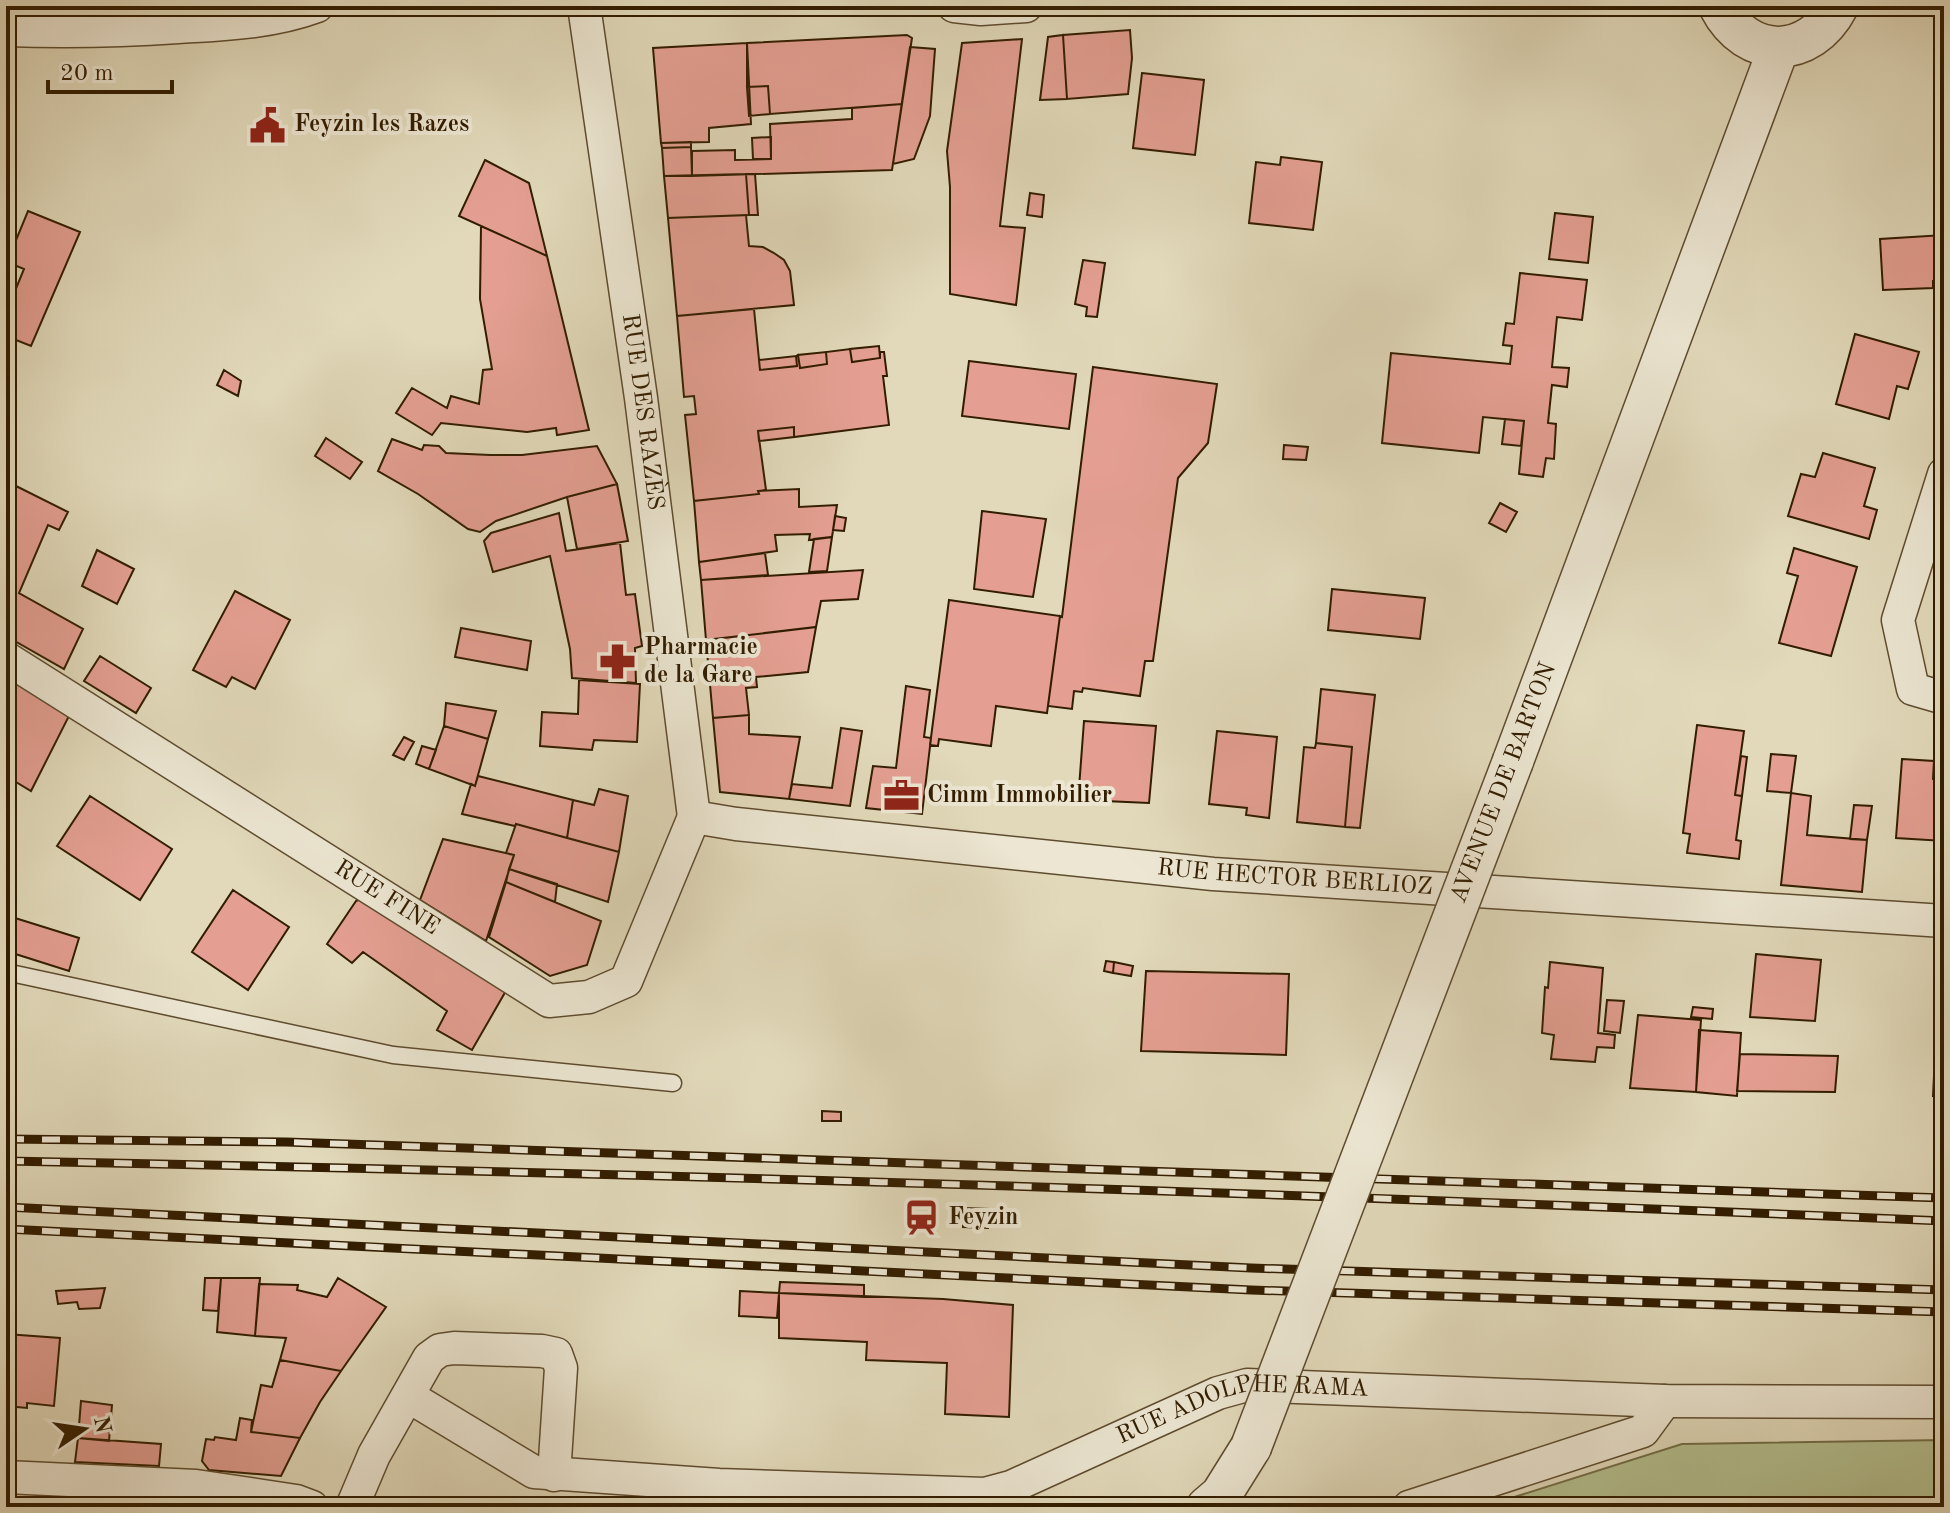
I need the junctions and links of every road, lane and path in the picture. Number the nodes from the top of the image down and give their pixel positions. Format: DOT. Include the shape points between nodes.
graph roads {
  1 [pos="317,6"];
  2 [pos="584,6"];
  3 [pos="954,6"];
  4 [pos="1026,6"];
  5 [pos="1719,6"];
  6 [pos="1838,6"];
  7 [pos="145,18"];
  8 [pos="6,30"];
  9 [pos="1779,47"];
  10 [pos="1944,474"];
  11 [pos="6,658"];
  12 [pos="1944,698"];
  13 [pos="694,817"];
  14 [pos="1944,921"];
  15 [pos="6,972"];
  16 [pos="673,1083"];
  17 [pos="408,1396"];
  18 [pos="1665,1401"];
  19 [pos="1944,1402"];
  20 [pos="554,1475"];
  21 [pos="6,1477"];
  22 [pos="312,1507"];
  23 [pos="352,1507"];
  24 [pos="1207,1507"];
  25 [pos="1409,1507"];
  1 -- 7 [label="street" via="222,25"];
  2 -- 13 [label="street, RUE DES RAZÈS"];
  3 -- 4 [label="street"];
  5 -- 9 [label="street" via="1741,36"];
  6 -- 9 [label="street" via="1817,35"];
  7 -- 8 [label="street"];
  9 -- 24 [label="street, AVENUE DE BARTON, bridge" via="1251,1447 1221,1495"];
  10 -- 12 [label="street" via="1898,620 1913,689"];
  11 -- 13 [label="street, RUE FINE" via="549,1001 589,997 626,981"];
  13 -- 14 [label="street, RUE HECTOR BERLIOZ" via="1213,874"];
  15 -- 16 [label="lane" via="393,1055"];
  17 -- 20 [label="street, RUE ADOLPHE RAMA" via="534,1472"];
  17 -- 20 [label="street" via="429,1358 440,1350 556,1354 561,1368"];
  17 -- 23 [label="street"];
  18 -- 19 [label="street, RUE ADOLPHE RAMA"];
  18 -- 20 [label="street, RUE ADOLPHE RAMA" via="1247,1385 985,1494"];
  18 -- 25 [label="street" via="1643,1431"];
  21 -- 22 [label="street" via="196,1486"];
}
